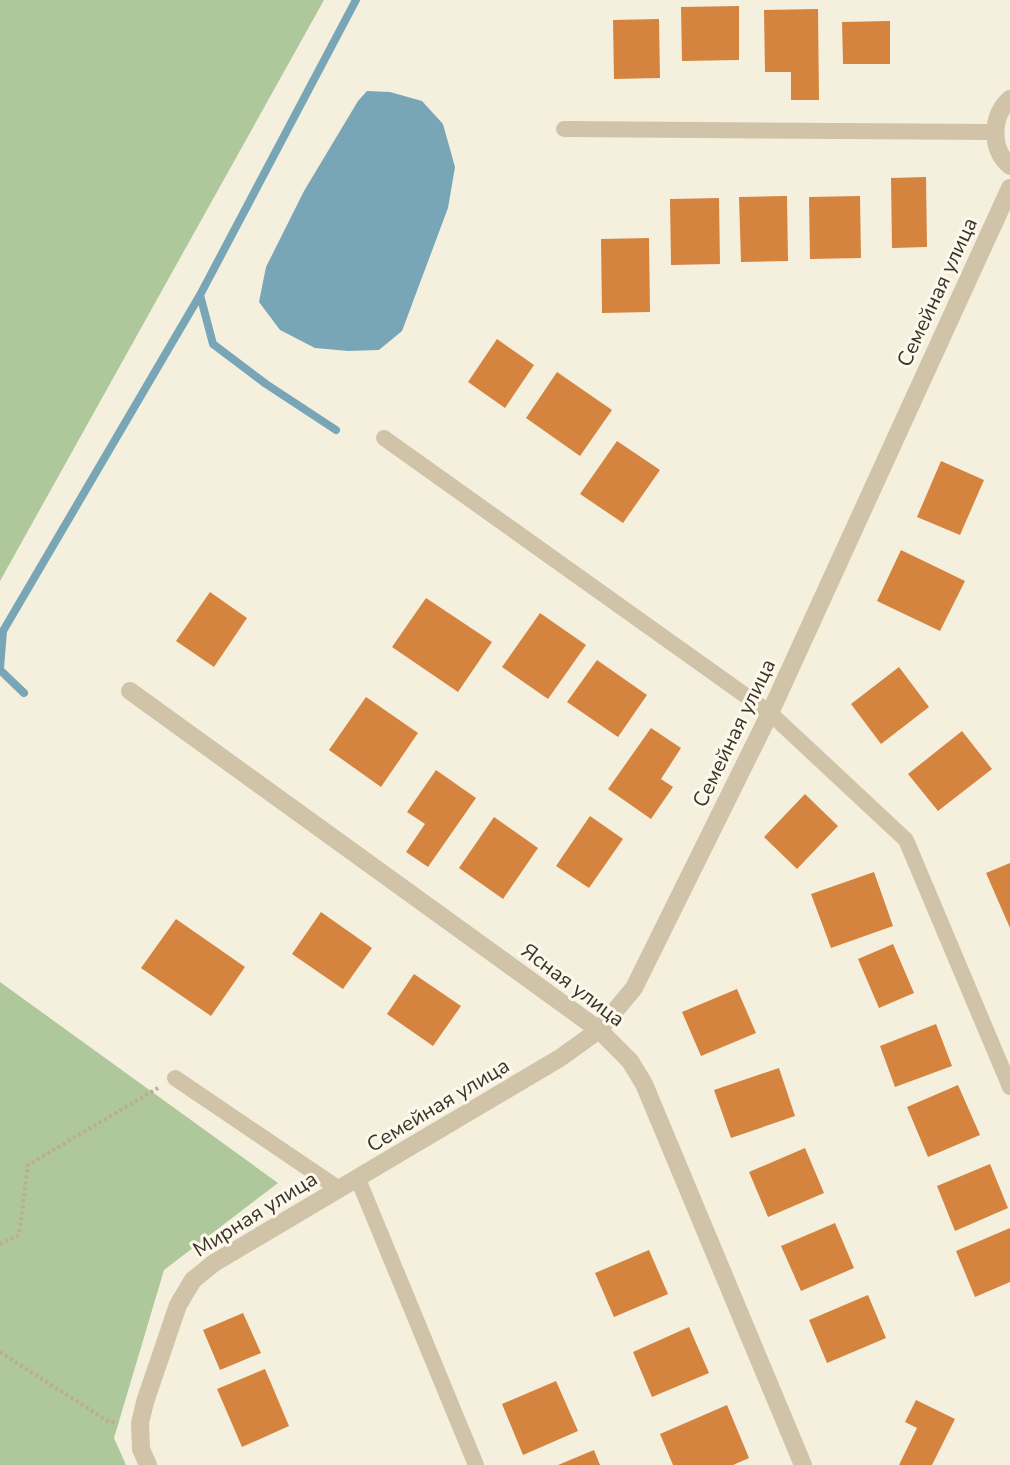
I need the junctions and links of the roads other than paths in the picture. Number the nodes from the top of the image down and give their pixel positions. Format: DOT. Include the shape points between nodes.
graph roads {
  1 [pos="1010,99"];
  2 [pos="564,129"];
  3 [pos="994,132"];
  4 [pos="1010,166"];
  5 [pos="1010,188"];
  6 [pos="384,438"];
  7 [pos="130,691"];
  8 [pos="770,713"];
  9 [pos="599,1030"];
  10 [pos="175,1078"];
  11 [pos="1010,1087"];
  12 [pos="358,1179"];
  13 [pos="339,1189"];
  14 [pos="148,1465"];
  15 [pos="476,1465"];
  16 [pos="803,1465"];
  1 -- 3 [label="street" via="1004,104"];
  2 -- 3 [label="lane"];
  3 -- 4 [label="street" via="998,148"];
  5 -- 8 [label="street, Семейная улица"];
  6 -- 8 [label="lane"];
  7 -- 9 [label="street, Ясная улица"];
  8 -- 9 [label="street, Семейная улица" via="634,988"];
  8 -- 11 [label="lane" via="906,840"];
  9 -- 12 [label="street, Семейная улица" via="560,1058"];
  9 -- 16 [label="street, Ясная улица" via="630,1060 644,1084"];
  10 -- 13 [label="lane"];
  12 -- 13 [label="street, Мирная улица"];
  12 -- 15 [label="lane"];
  13 -- 14 [label="street, Мирная улица" via="214,1263 193,1280 178,1305 145,1402 140,1423 141,1449"];
}
